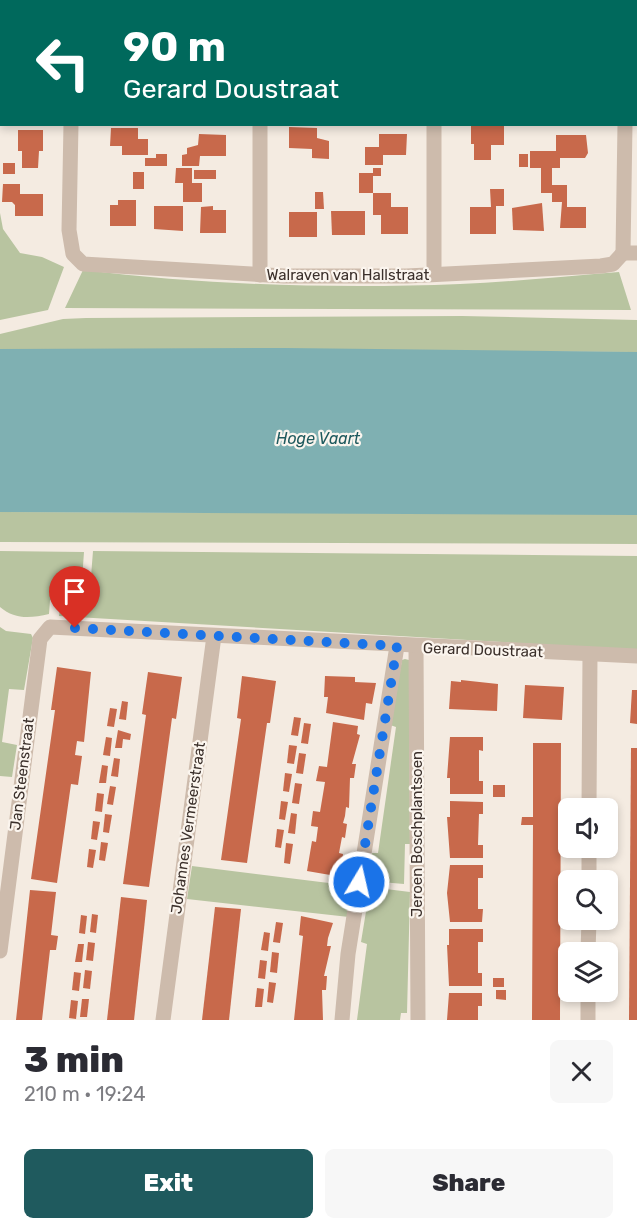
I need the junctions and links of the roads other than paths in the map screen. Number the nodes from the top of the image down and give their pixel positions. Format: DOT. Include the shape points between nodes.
graph roads {
  1 [pos="71,126"];
  2 [pos="260,126"];
  3 [pos="434,126"];
  4 [pos="625,126"];
  5 [pos="630,253"];
  6 [pos="434,274"];
  7 [pos="260,275"];
  8 [pos="43,632"];
  9 [pos="214,636"];
  10 [pos="397,646"];
  11 [pos="416,647"];
  12 [pos="590,654"];
  13 [pos="637,656"];
  14 [pos="589,798"];
  15 [pos="0,951"];
  16 [pos="588,1002"];
  17 [pos="163,1020"];
  18 [pos="342,1020"];
  19 [pos="418,1020"];
  20 [pos="588,1020"];
  1 -- 7 [label="street, Walraven van Hallstraat" via="69,230 73,254 83,264"];
  2 -- 7 [label="street"];
  3 -- 6 [label="street"];
  4 -- 5 [label="street"];
  5 -- 6 [label="street, Walraven van Hallstraat" via="613,264 601,266"];
  6 -- 7 [label="street, Walraven van Hallstraat"];
  8 -- 9 [label="street, Gerard Doustraat" via="57,627"];
  8 -- 15 [label="street, Jan Steenstraat"];
  9 -- 10 [label="street, Gerard Doustraat"];
  9 -- 17 [label="street, Johannes Vermeerstraat"];
  10 -- 11 [label="street, Gerard Doustraat"];
  10 -- 18 [label="street" via="348,954"];
  11 -- 12 [label="street, Gerard Doustraat"];
  11 -- 19 [label="street, Jeroen Boschplantsoen"];
  12 -- 13 [label="street, Gerard Doustraat"];
  12 -- 14 [label="street"];
  16 -- 20 [label="street"];
}
